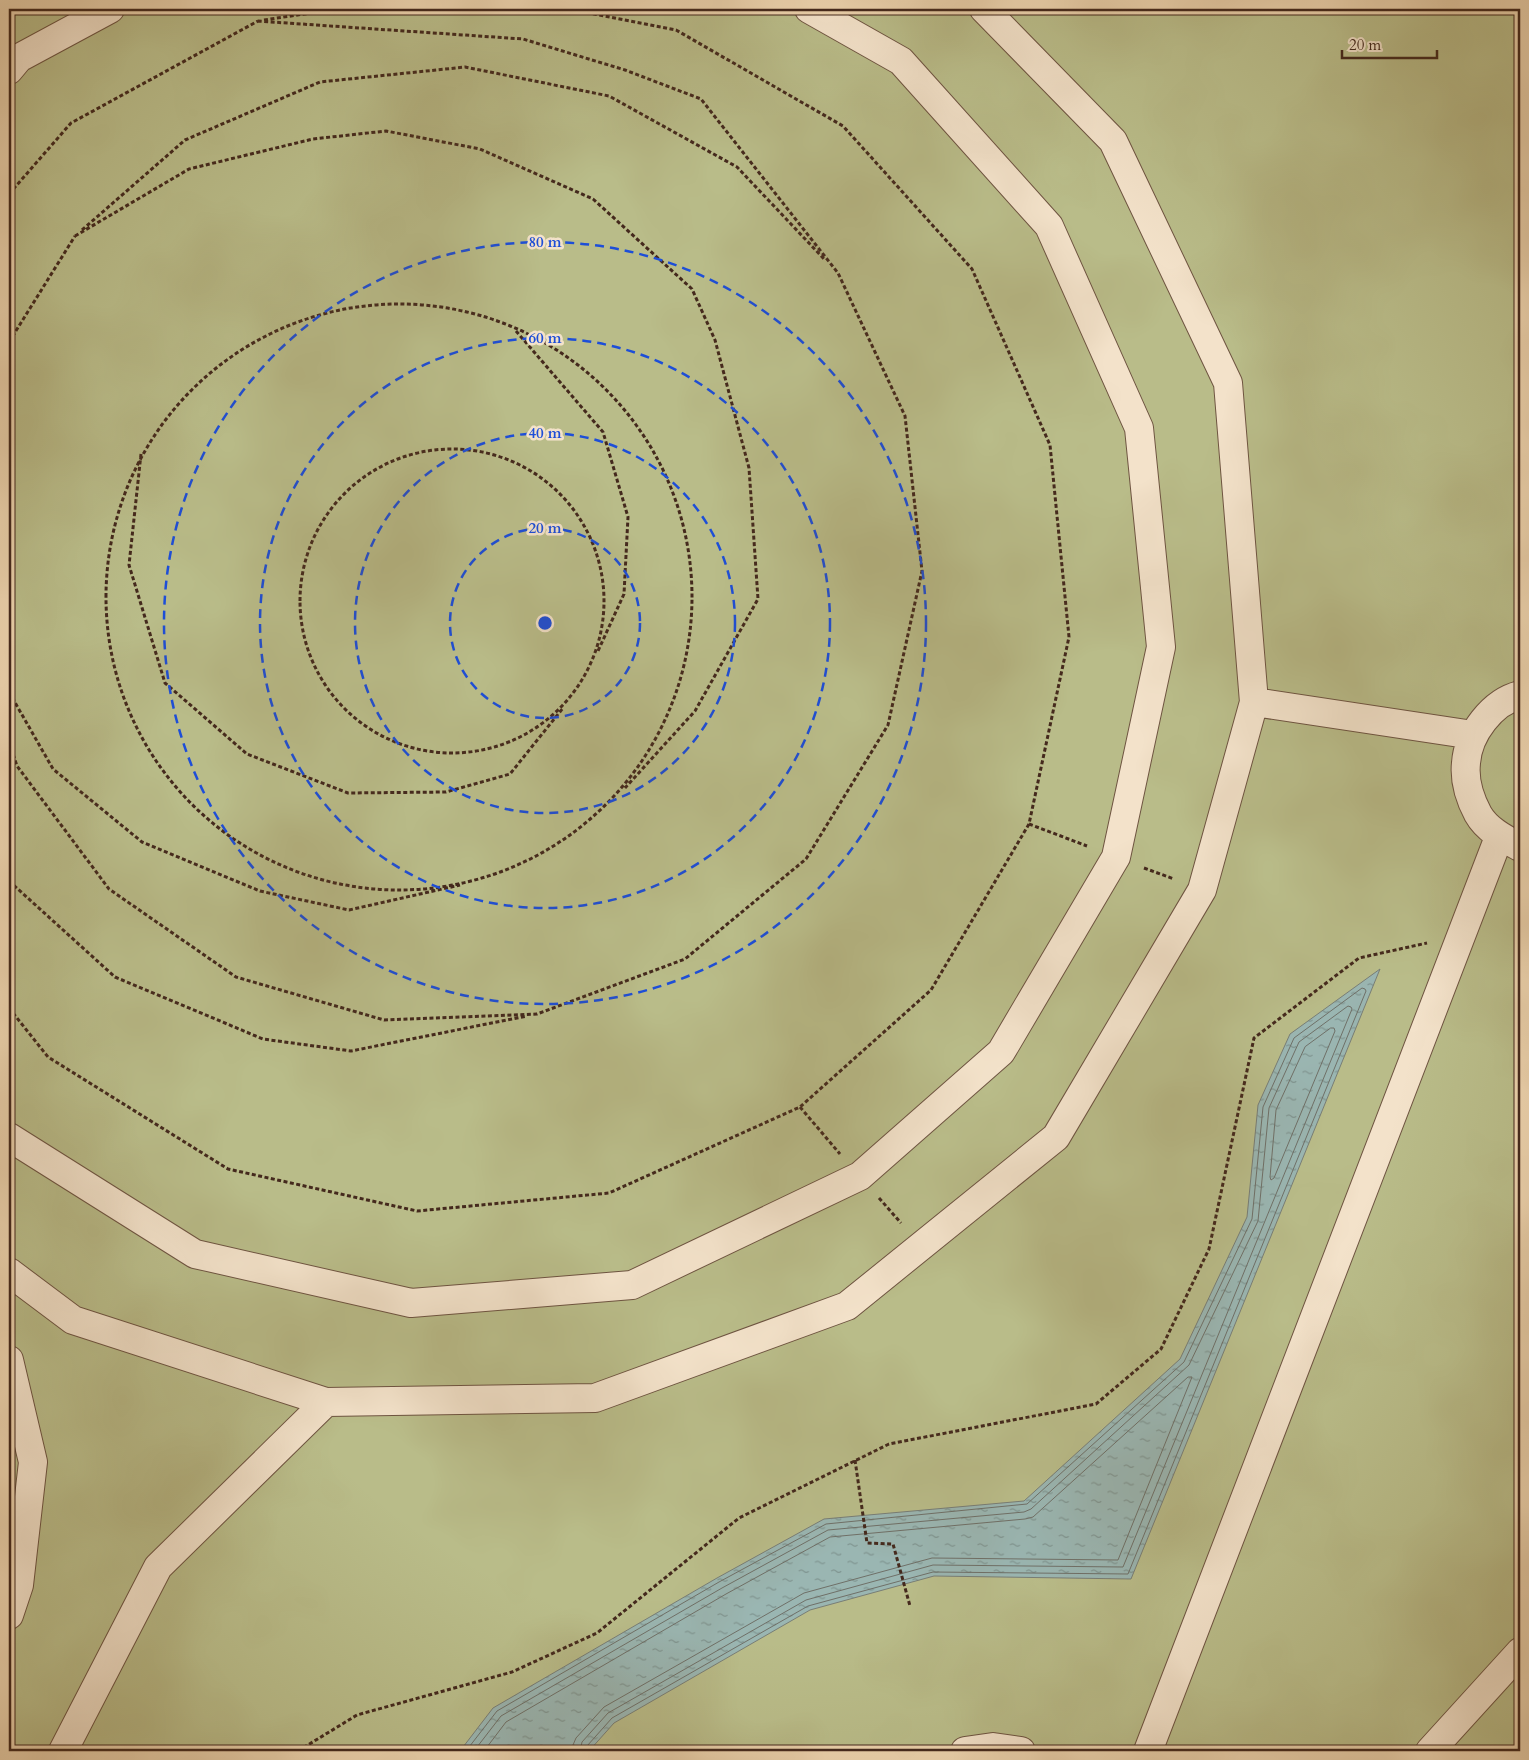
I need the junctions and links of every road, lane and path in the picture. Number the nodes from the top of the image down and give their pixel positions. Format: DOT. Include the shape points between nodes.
graph roads {
  1 [pos="110,9"];
  2 [pos="338,9"];
  3 [pos="569,9"];
  4 [pos="809,9"];
  5 [pos="984,9"];
  6 [pos="257,21"];
  7 [pos="9,70"];
  8 [pos="9,194"];
  9 [pos="75,236"];
  10 [pos="838,274"];
  11 [pos="514,329"];
  12 [pos="9,342"];
  13 [pos="142,449"];
  14 [pos="594,659"];
  15 [pos="9,692"];
  16 [pos="1520,695"];
  17 [pos="1254,702"];
  18 [pos="566,704"];
  19 [pos="1473,736"];
  20 [pos="9,742"];
  21 [pos="618,796"];
  22 [pos="1510,842"];
  23 [pos="9,881"];
  24 [pos="474,882"];
  25 [pos="1462,935"];
  26 [pos="9,1008"];
  27 [pos="537,1014"];
  28 [pos="9,1137"];
  29 [pos="9,1272"];
  30 [pos="9,1360"];
  31 [pos="326,1402"];
  32 [pos="855,1460"];
  33 [pos="910,1606"];
  34 [pos="9,1615"];
  35 [pos="1520,1652"];
  36 [pos="64,1751"];
  37 [pos="298,1751"];
  38 [pos="965,1751"];
  39 [pos="1022,1751"];
  40 [pos="1148,1751"];
  41 [pos="1430,1751"];
  1 -- 7 [label="street" via="19,58"];
  2 -- 6 [label="path"];
  3 -- 26 [label="path" via="676,30 843,126 972,269 1050,446 1070,637 1029,824 931,990 807,1101 609,1193 417,1211 228,1169 48,1057"];
  4 -- 28 [label="street" via="901,62 1049,226 1139,428 1161,647 1118,848 1116,857 1001,1052 860,1176 632,1284 411,1304 195,1254"];
  5 -- 17 [label="street" via="1113,141 1228,383"];
  6 -- 8 [label="path" via="71,123"];
  6 -- 10 [label="path" via="523,39 625,70 701,99"];
  9 -- 10 [label="path" via="185,140 320,82 465,67 609,96 737,167"];
  9 -- 12 [label="path"];
  9 -- 21 [label="path" via="190,169 313,139 386,131 480,149 593,199 692,289 715,340 749,468 758,599 695,711"];
  10 -- 27 [label="path" via="905,416 922,572 888,725 806,859 685,959"];
  11 -- 13 [label="path" via="485,314 387,301 290,322 205,373"];
  11 -- 14 [label="path" via="602,432 628,518 624,594"];
  11 -- 21 [label="path" via="574,358 643,430 685,519 695,617 672,714"];
  13 -- 18 [label="path" via="129,565 165,683 247,754 348,793 446,792 510,774"];
  13 -- 24 [label="path" via="107,541 105,630 105,640 136,734 196,812 279,867 376,891"];
  14 -- 18 [label="path"];
  14 -- 18 [label="path" via="605,612 601,562 581,518 574,510 548,482 506,457 457,448 408,454 364,474 329,508 306,552 297,603 307,654 334,700 374,733 423,752 476,753 525,736"];
  15 -- 24 [label="path" via="53,769 142,842 260,891 349,910"];
  16 -- 19 [label="street" via="1489,713"];
  17 -- 19 [label="street"];
  17 -- 31 [label="street" via="1202,890 1056,1137 847,1306 595,1398"];
  19 -- 22 [label="street" via="1466,762 1468,791 1479,816"];
  20 -- 27 [label="path" via="17,766 109,889 236,977 384,1020"];
  21 -- 24 [label="path" via="552,850"];
  22 -- 25 [label="street"];
  23 -- 27 [label="path" via="115,977 263,1039 351,1051"];
  25 -- 32 [label="path" via="1359,958 1254,1038 1209,1249 1161,1349 1096,1404 889,1444"];
  25 -- 40 [label="street"];
  29 -- 31 [label="street" via="72,1320"];
  30 -- 34 [label="street" via="33,1462 18,1585"];
  31 -- 36 [label="street" via="158,1567"];
  32 -- 33 [label="path" via="868,1543 893,1544"];
  32 -- 37 [label="path" via="739,1518 596,1633 512,1672 357,1715"];
  35 -- 41 [label="street"];
  38 -- 39 [label="street" via="993,1747"];
}
